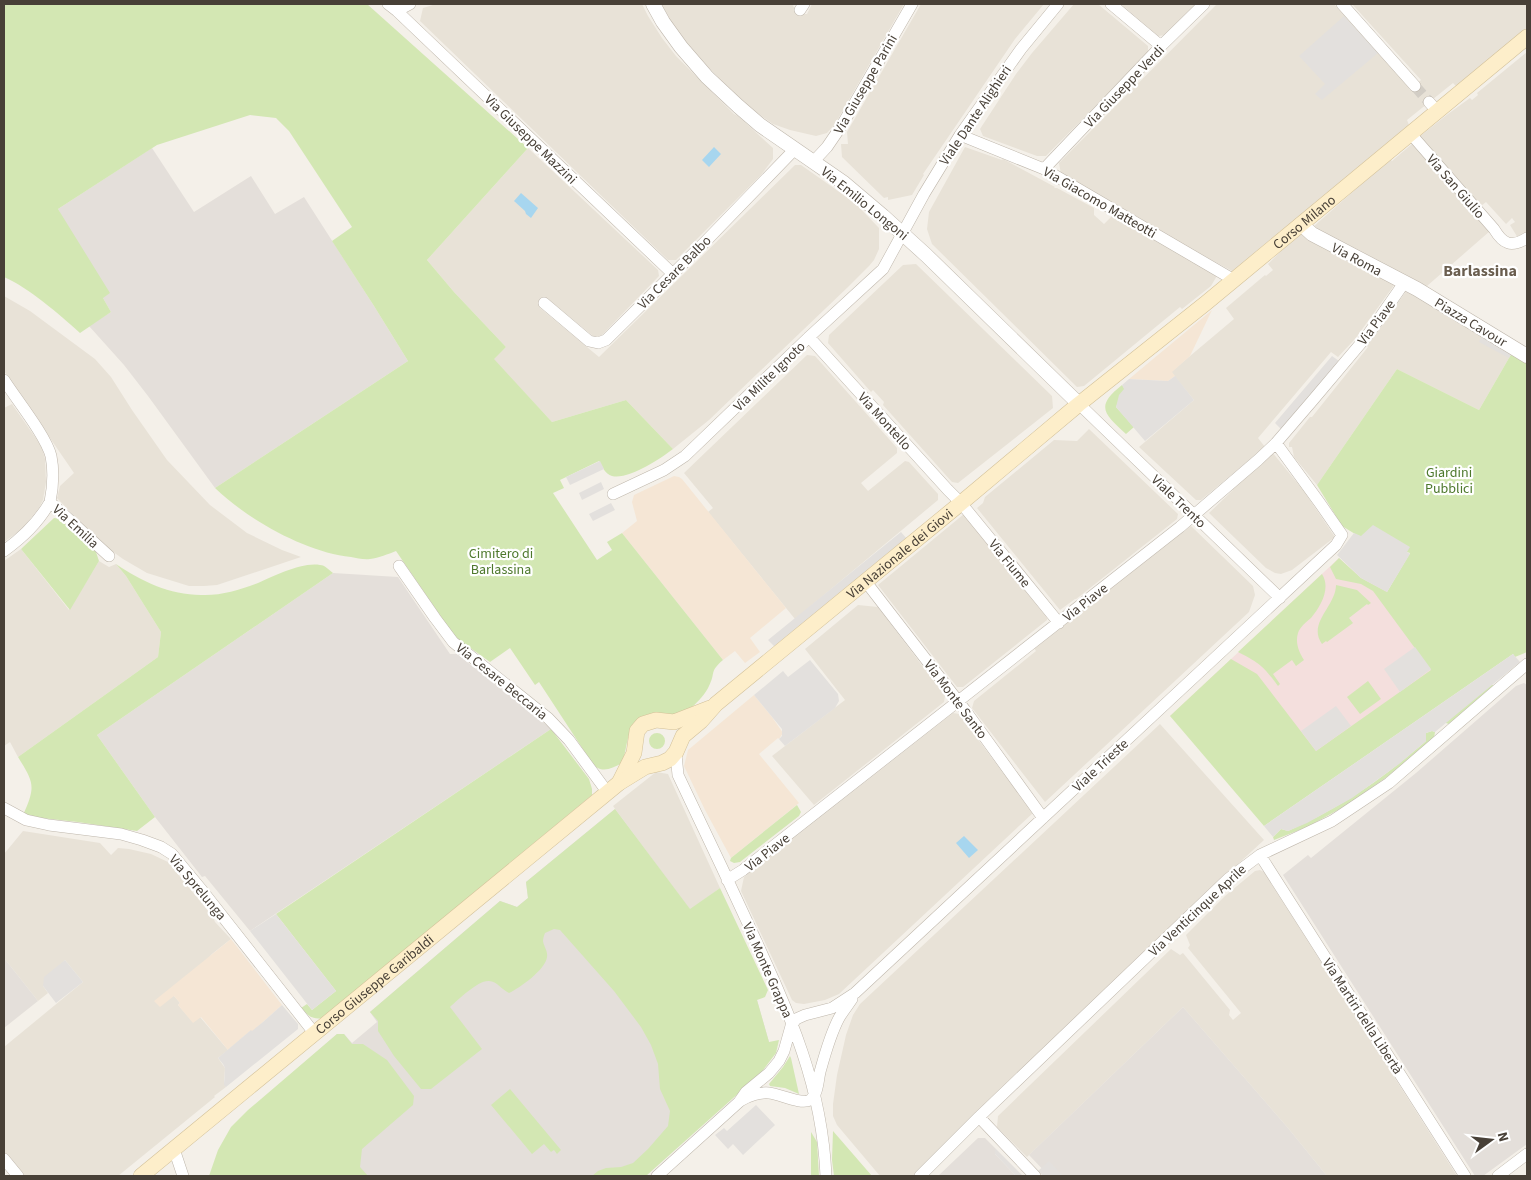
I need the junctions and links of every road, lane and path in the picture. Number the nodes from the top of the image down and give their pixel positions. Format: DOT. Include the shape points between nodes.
graph roads {
  1 [pos="410,4"];
  2 [pos="653,4"];
  3 [pos="912,4"];
  4 [pos="1058,4"];
  5 [pos="1111,4"];
  6 [pos="1204,4"];
  7 [pos="1342,4"];
  8 [pos="392,7"];
  9 [pos="1527,37"];
  10 [pos="1161,46"];
  11 [pos="1415,86"];
  12 [pos="1410,133"];
  13 [pos="960,135"];
  14 [pos="795,149"];
  15 [pos="814,161"];
  16 [pos="1044,169"];
  17 [pos="1301,224"];
  18 [pos="903,234"];
  19 [pos="1527,238"];
  20 [pos="673,274"];
  21 [pos="1234,280"];
  22 [pos="1410,286"];
  23 [pos="544,303"];
  24 [pos="809,337"];
  25 [pos="1526,355"];
  26 [pos="4,380"];
  27 [pos="1079,404"];
  28 [pos="1276,443"];
  29 [pos="613,494"];
  30 [pos="50,502"];
  31 [pos="961,503"];
  32 [pos="1194,515"];
  33 [pos="4,551"];
  34 [pos="109,556"];
  35 [pos="399,566"];
  36 [pos="866,582"];
  37 [pos="1280,598"];
  38 [pos="1059,622"];
  39 [pos="1526,667"];
  40 [pos="958,700"];
  41 [pos="720,702"];
  42 [pos="665,721"];
  43 [pos="635,745"];
  44 [pos="678,748"];
  45 [pos="658,764"];
  46 [pos="678,775"];
  47 [pos="614,788"];
  48 [pos="4,808"];
  49 [pos="1043,818"];
  50 [pos="1260,855"];
  51 [pos="727,880"];
  52 [pos="855,993"];
  53 [pos="786,1009"];
  54 [pos="805,1015"];
  55 [pos="792,1024"];
  56 [pos="315,1034"];
  57 [pos="815,1094"];
  58 [pos="739,1102"];
  59 [pos="804,1102"];
  60 [pos="819,1114"];
  61 [pos="979,1117"];
  62 [pos="174,1149"];
  63 [pos="1527,1154"];
  64 [pos="4,1159"];
  65 [pos="660,1175"];
  66 [pos="18,1176"];
  67 [pos="141,1176"];
  68 [pos="183,1176"];
  69 [pos="826,1176"];
  70 [pos="920,1176"];
  71 [pos="1035,1176"];
  72 [pos="1465,1176"];
  73 [pos="1498,1176"];
  1 -- 8 [label="street"];
  2 -- 14 [label="street, Via Emilio Longoni" via="681,48 707,76 760,125"];
  3 -- 15 [label="street, Via Giuseppe Parini" via="842,126"];
  4 -- 13 [label="street, Viale Dante Alighieri" via="1021,49"];
  5 -- 10 [label="street"];
  6 -- 10 [label="street, Via Giuseppe Verdi"];
  7 -- 11 [label="street"];
  8 -- 20 [label="street, Via Giuseppe Mazzini"];
  9 -- 12 [label="main road, Corso Milano" via="1433,107"];
  10 -- 16 [label="street, Via Giuseppe Verdi"];
  12 -- 17 [label="main road, Corso Milano"];
  12 -- 19 [label="street, Via San Giulio" via="1500,239 1512,244"];
  13 -- 16 [label="street, Via Giacomo Matteotti"];
  13 -- 18 [label="street, Viale Dante Alighieri"];
  14 -- 15 [label="street, Via Emilio Longoni"];
  14 -- 20 [label="street, Via Cesare Balbo"];
  15 -- 18 [label="street, Via Emilio Longoni"];
  16 -- 21 [label="street, Via Giacomo Matteotti"];
  17 -- 21 [label="main road, Corso Milano"];
  17 -- 22 [label="street, Via Roma" via="1312,234"];
  18 -- 24 [label="street, Via Milite Ignoto" via="883,269"];
  18 -- 27 [label="street, Via Emilio Longoni"];
  20 -- 23 [label="street, Via Cesare Balbo" via="598,344 589,341"];
  21 -- 27 [label="main road, Corso Milano"];
  22 -- 25 [label="street, Piazza Cavour"];
  22 -- 28 [label="street, Via Piave"];
  24 -- 29 [label="street, Via Milite Ignoto" via="685,456 664,470"];
  24 -- 31 [label="street, Via Montello"];
  26 -- 30 [label="street" via="46,442 51,455"];
  27 -- 31 [label="main road, Via Nazionale dei Giovi"];
  27 -- 32 [label="street, Viale Trento"];
  28 -- 32 [label="street, Via Piave"];
  28 -- 37 [label="street, Viale Trieste" via="1342,535 1332,550"];
  30 -- 33 [label="street, Via Emilia" via="31,529"];
  30 -- 34 [label="street, Via Emilia"];
  31 -- 36 [label="main road, Via Nazionale dei Giovi"];
  31 -- 38 [label="street, Via Fiume"];
  32 -- 37 [label="street, Viale Trento"];
  32 -- 38 [label="street, Via Piave"];
  35 -- 47 [label="street, Via Cesare Beccaria" via="453,642 552,722"];
  36 -- 40 [label="street, Via Monte Santo"];
  36 -- 41 [label="main road, Via Nazionale dei Giovi"];
  37 -- 49 [label="street, Viale Trieste"];
  38 -- 40 [label="street, Via Piave"];
  39 -- 50 [label="street, Via Venticinque Aprile" via="1382,788 1332,821"];
  40 -- 49 [label="street, Via Monte Santo"];
  40 -- 51 [label="street, Via Piave"];
  41 -- 42 [label="main road, Via Nazionale dei Giovi" via="676,721"];
  41 -- 44 [label="main road, Via Nazionale dei Giovi" via="684,736"];
  42 -- 43 [label="main road, Via Nazionale dei Giovi" via="651,720 643,724"];
  42 -- 44 [label="main road" via="678,734"];
  43 -- 45 [label="main road" via="641,757"];
  43 -- 47 [label="main road, Via Nazionale dei Giovi" via="633,755"];
  44 -- 45 [label="main road, Via Nazionale dei Giovi" via="670,759"];
  44 -- 46 [label="street, Via Monte Grappa"];
  45 -- 46 [label="street" via="669,767"];
  45 -- 47 [label="main road, Via Nazionale dei Giovi" via="644,767"];
  46 -- 51 [label="street, Via Monte Grappa"];
  47 -- 56 [label="main road, Corso Giuseppe Garibaldi"];
  48 -- 56 [label="street, Via Sprelunga" via="26,820 114,833 142,840 172,854"];
  49 -- 52 [label="street, Viale Trieste"];
  50 -- 61 [label="street, Via Venticinque Aprile" via="1215,891"];
  50 -- 72 [label="street, Via Martiri della Libertà"];
  51 -- 53 [label="street, Via Monte Grappa"];
  52 -- 54 [label="street, Viale Trieste" via="832,1008"];
  52 -- 57 [label="street, Viale Trieste" via="830,1038"];
  53 -- 54 [label="street" via="795,1016"];
  53 -- 55 [label="street, Via Monte Grappa"];
  54 -- 55 [label="street, Viale Trieste"];
  55 -- 57 [label="street, Via Monte Grappa"];
  55 -- 58 [label="street" via="779,1061"];
  56 -- 62 [label="main road, Corso Giuseppe Garibaldi"];
  57 -- 59 [label="street"];
  57 -- 60 [label="street, Via Monte Grappa"];
  58 -- 59 [label="street" via="767,1093"];
  58 -- 65 [label="street"];
  59 -- 60 [label="street" via="814,1104"];
  60 -- 69 [label="street, Via Monte Grappa"];
  61 -- 70 [label="street, Via Venticinque Aprile"];
  61 -- 71 [label="street"];
  62 -- 67 [label="main road, Corso Giuseppe Garibaldi"];
  62 -- 68 [label="street"];
  63 -- 73 [label="street"];
  64 -- 66 [label="street"];
}
